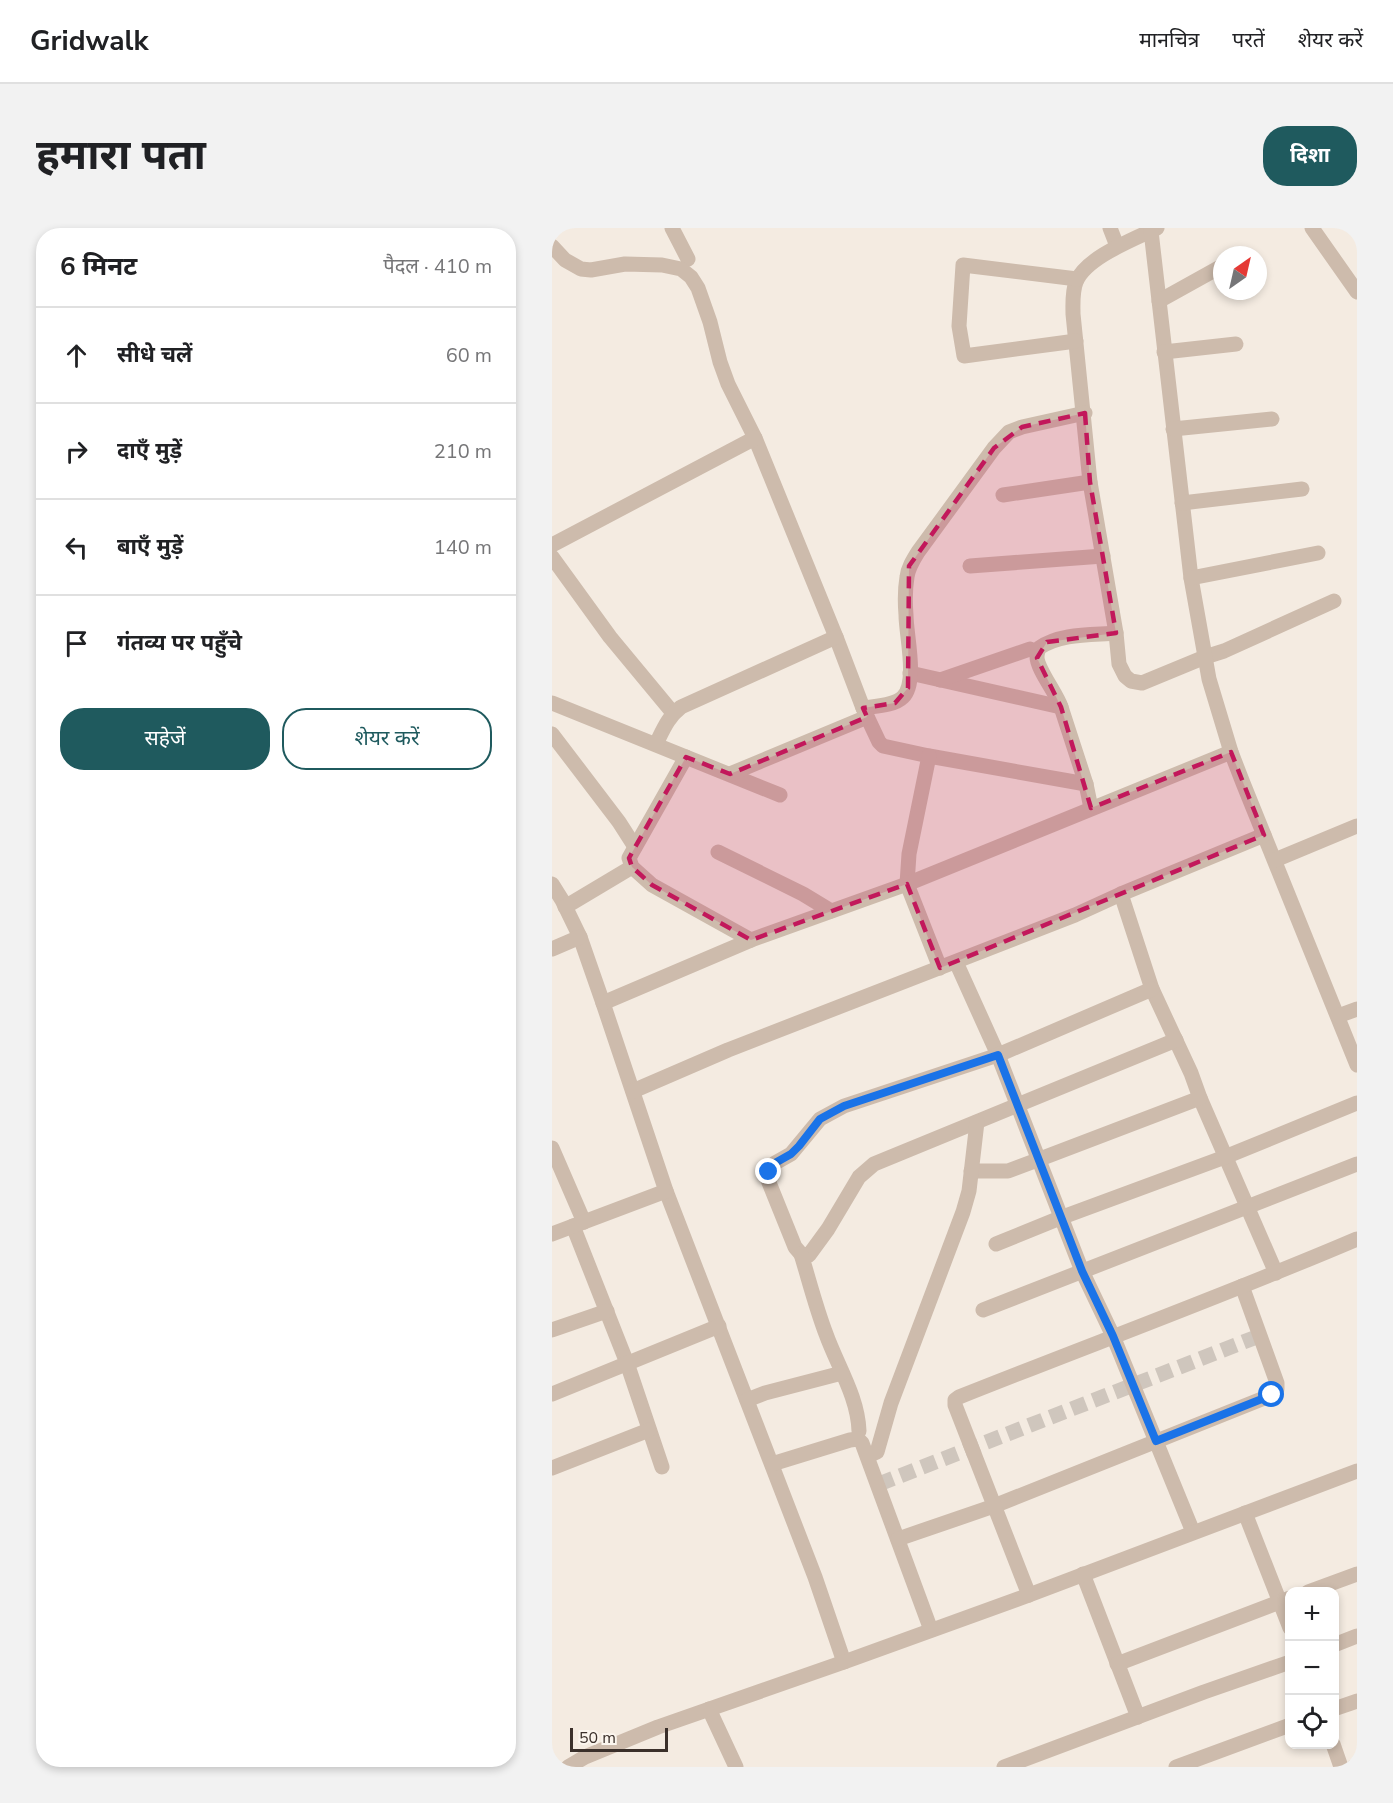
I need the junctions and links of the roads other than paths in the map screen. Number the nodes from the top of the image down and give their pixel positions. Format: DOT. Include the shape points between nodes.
graph roads {
  1 [pos="672,228"];
  2 [pos="1110,228"];
  3 [pos="1312,228"];
  4 [pos="1154,229"];
  5 [pos="552,246"];
  6 [pos="1116,246"];
  7 [pos="688,259"];
  8 [pos="1213,271"];
  9 [pos="1077,279"];
  10 [pos="1357,292"];
  11 [pos="1159,302"];
  12 [pos="1076,340"];
  13 [pos="1236,344"];
  14 [pos="1164,352"];
  15 [pos="1084,413"];
  16 [pos="1272,419"];
  17 [pos="1173,429"];
  18 [pos="755,438"];
  19 [pos="1090,483"];
  20 [pos="1302,489"];
  21 [pos="1003,495"];
  22 [pos="1182,503"];
  23 [pos="552,545"];
  24 [pos="1318,554"];
  25 [pos="1103,556"];
  26 [pos="552,557"];
  27 [pos="970,566"];
  28 [pos="1191,578"];
  29 [pos="1334,601"];
  30 [pos="1116,633"];
  31 [pos="836,637"];
  32 [pos="1030,649"];
  33 [pos="1204,657"];
  34 [pos="910,673"];
  35 [pos="940,680"];
  36 [pos="552,703"];
  37 [pos="1061,707"];
  38 [pos="673,713"];
  39 [pos="865,713"];
  40 [pos="552,734"];
  41 [pos="656,744"];
  42 [pos="1231,752"];
  43 [pos="929,756"];
  44 [pos="686,757"];
  45 [pos="730,774"];
  46 [pos="1086,784"];
  47 [pos="780,795"];
  48 [pos="1091,808"];
  49 [pos="1357,826"];
  50 [pos="1264,835"];
  51 [pos="635,847"];
  52 [pos="718,852"];
  53 [pos="1275,860"];
  54 [pos="632,867"];
  55 [pos="552,884"];
  56 [pos="907,884"];
  57 [pos="1121,894"];
  58 [pos="565,907"];
  59 [pos="831,911"];
  60 [pos="579,938"];
  61 [pos="751,940"];
  62 [pos="552,948"];
  63 [pos="956,962"];
  64 [pos="940,968"];
  65 [pos="1152,989"];
  66 [pos="603,1003"];
  67 [pos="1357,1009"];
  68 [pos="1338,1016"];
  69 [pos="1176,1040"];
  70 [pos="998,1055"];
  71 [pos="1357,1065"];
  72 [pos="633,1091"];
  73 [pos="1200,1098"];
  74 [pos="1357,1102"];
  75 [pos="1018,1104"];
  76 [pos="977,1122"];
  77 [pos="552,1148"];
  78 [pos="1225,1157"];
  79 [pos="1040,1159"];
  80 [pos="1357,1164"];
  81 [pos="971,1171"];
  82 [pos="666,1191"];
  83 [pos="1248,1206"];
  84 [pos="1060,1218"];
  85 [pos="578,1224"];
  86 [pos="552,1234"];
  87 [pos="1357,1239"];
  88 [pos="996,1244"];
  89 [pos="801,1254"];
  90 [pos="1082,1271"];
  91 [pos="1276,1273"];
  92 [pos="1242,1286"];
  93 [pos="983,1310"];
  94 [pos="606,1311"];
  95 [pos="719,1326"];
  96 [pos="552,1330"];
  97 [pos="1113,1336"];
  98 [pos="627,1363"];
  99 [pos="842,1373"];
  100 [pos="552,1394"];
  101 [pos="747,1400"];
  102 [pos="649,1430"];
  103 [pos="859,1431"];
  104 [pos="1156,1441"];
  105 [pos="868,1456"];
  106 [pos="772,1464"];
  107 [pos="662,1467"];
  108 [pos="552,1468"];
  109 [pos="1357,1471"];
  110 [pos="994,1506"];
  111 [pos="1245,1513"];
  112 [pos="1193,1532"];
  113 [pos="898,1539"];
  114 [pos="1083,1574"];
  115 [pos="1357,1574"];
  116 [pos="1322,1587"];
  117 [pos="1029,1594"];
  118 [pos="1285,1600"];
  119 [pos="931,1630"];
  120 [pos="1357,1636"];
  121 [pos="1339,1643"];
  122 [pos="844,1662"];
  123 [pos="1117,1664"];
  124 [pos="1285,1664"];
  125 [pos="1357,1701"];
  126 [pos="1339,1708"];
  127 [pos="709,1709"];
  128 [pos="1137,1717"];
  129 [pos="1285,1727"];
  130 [pos="1335,1749"];
  131 [pos="568,1767"];
  132 [pos="736,1767"];
  133 [pos="1004,1767"];
  134 [pos="1176,1767"];
  135 [pos="1341,1767"];
  1 -- 7 [label="street"];
  2 -- 6 [label="street"];
  3 -- 10 [label="street"];
  4 -- 6 [label="street"];
  4 -- 11 [label="street"];
  5 -- 18 [label="street" via="581,269 662,264 692,277 728,384"];
  6 -- 9 [label="street"];
  8 -- 11 [label="street"];
  9 -- 12 [label="street" via="1073,291"];
  9 -- 12 [label="street" via="963,265 959,326 964,356"];
  11 -- 14 [label="street"];
  12 -- 15 [label="street"];
  13 -- 14 [label="street"];
  14 -- 17 [label="street"];
  15 -- 19 [label="street"];
  15 -- 34 [label="street" via="1009,432 918,552 907,577"];
  16 -- 17 [label="street"];
  17 -- 22 [label="street"];
  18 -- 23 [label="street"];
  18 -- 31 [label="street"];
  19 -- 21 [label="street"];
  19 -- 25 [label="street"];
  20 -- 22 [label="street"];
  22 -- 28 [label="street"];
  24 -- 28 [label="street"];
  25 -- 27 [label="street"];
  25 -- 30 [label="street"];
  26 -- 38 [label="street" via="610,637"];
  28 -- 33 [label="street"];
  29 -- 33 [label="street"];
  30 -- 33 [label="street" via="1119,664 1131,681 1142,683"];
  30 -- 37 [label="street" via="1047,642 1039,648 1036,658"];
  31 -- 38 [label="street"];
  31 -- 39 [label="street"];
  32 -- 35 [label="street"];
  33 -- 42 [label="street"];
  34 -- 35 [label="street"];
  34 -- 39 [label="street" via="903,697"];
  35 -- 37 [label="street"];
  36 -- 41 [label="street"];
  37 -- 46 [label="street"];
  38 -- 41 [label="street"];
  39 -- 43 [label="street" via="883,746"];
  39 -- 45 [label="street"];
  40 -- 51 [label="street"];
  41 -- 44 [label="street"];
  42 -- 48 [label="street"];
  42 -- 50 [label="street"];
  43 -- 46 [label="street"];
  43 -- 56 [label="street" via="909,854"];
  44 -- 45 [label="street"];
  44 -- 51 [label="street"];
  45 -- 47 [label="street"];
  46 -- 48 [label="street"];
  48 -- 56 [label="street"];
  49 -- 53 [label="street"];
  50 -- 53 [label="street"];
  50 -- 57 [label="street"];
  51 -- 54 [label="street" via="629,858"];
  52 -- 59 [label="street"];
  53 -- 68 [label="street"];
  54 -- 58 [label="street"];
  54 -- 61 [label="street" via="652,885"];
  55 -- 58 [label="street"];
  56 -- 59 [label="street"];
  56 -- 64 [label="street"];
  57 -- 63 [label="street"];
  57 -- 65 [label="street"];
  58 -- 60 [label="street"];
  59 -- 61 [label="street"];
  60 -- 62 [label="street"];
  60 -- 66 [label="street"];
  61 -- 66 [label="street"];
  63 -- 64 [label="street"];
  63 -- 70 [label="street"];
  64 -- 72 [label="street"];
  65 -- 69 [label="street"];
  65 -- 70 [label="street"];
  66 -- 72 [label="street"];
  67 -- 68 [label="street"];
  68 -- 71 [label="street"];
  69 -- 73 [label="street"];
  69 -- 75 [label="street"];
  70 -- 75 [label="street"];
  70 -- 89 [label="street" via="844,1106 820,1119 791,1154 775,1163 768,1180"];
  72 -- 82 [label="street"];
  73 -- 78 [label="street"];
  73 -- 79 [label="street"];
  74 -- 78 [label="street"];
  75 -- 76 [label="street"];
  75 -- 79 [label="street"];
  76 -- 81 [label="street"];
  76 -- 89 [label="street" via="874,1164 859,1177 816,1247 809,1255"];
  77 -- 85 [label="street"];
  78 -- 83 [label="street"];
  78 -- 84 [label="street"];
  79 -- 81 [label="street" via="1008,1171"];
  79 -- 84 [label="street"];
  80 -- 83 [label="street"];
  81 -- 105 [label="street" via="963,1212 891,1403 878,1452"];
  82 -- 85 [label="street"];
  82 -- 95 [label="street"];
  83 -- 90 [label="street"];
  83 -- 91 [label="street"];
  84 -- 88 [label="street"];
  84 -- 90 [label="street"];
  85 -- 86 [label="street"];
  85 -- 94 [label="street"];
  87 -- 91 [label="street"];
  89 -- 99 [label="street"];
  90 -- 93 [label="street"];
  90 -- 97 [label="street"];
  91 -- 92 [label="street"];
  92 -- 97 [label="street"];
  92 -- 104 [label="street" via="1277,1389 1272,1395"];
  94 -- 96 [label="street"];
  94 -- 98 [label="street"];
  95 -- 98 [label="street"];
  95 -- 101 [label="street"];
  97 -- 104 [label="street"];
  97 -- 110 [label="street" via="955,1400"];
  98 -- 100 [label="street"];
  98 -- 102 [label="street"];
  99 -- 101 [label="street"];
  99 -- 103 [label="street" via="859,1418"];
  101 -- 106 [label="street"];
  102 -- 107 [label="street"];
  102 -- 108 [label="street"];
  104 -- 110 [label="street"];
  104 -- 112 [label="street"];
  105 -- 106 [label="street" via="858,1439"];
  105 -- 113 [label="street"];
  106 -- 122 [label="street"];
  109 -- 111 [label="street"];
  110 -- 113 [label="street"];
  110 -- 117 [label="street"];
  111 -- 112 [label="street"];
  111 -- 118 [label="street"];
  112 -- 114 [label="street"];
  113 -- 119 [label="street"];
  114 -- 117 [label="street"];
  114 -- 123 [label="street"];
  115 -- 116 [label="street"];
  117 -- 119 [label="street"];
  118 -- 123 [label="street"];
  119 -- 122 [label="street"];
  120 -- 121 [label="street"];
  122 -- 127 [label="street"];
  123 -- 128 [label="street"];
  124 -- 128 [label="street"];
  125 -- 126 [label="street"];
  127 -- 131 [label="street"];
  127 -- 132 [label="street"];
  128 -- 133 [label="street"];
  129 -- 134 [label="street"];
  130 -- 135 [label="street"];
}
